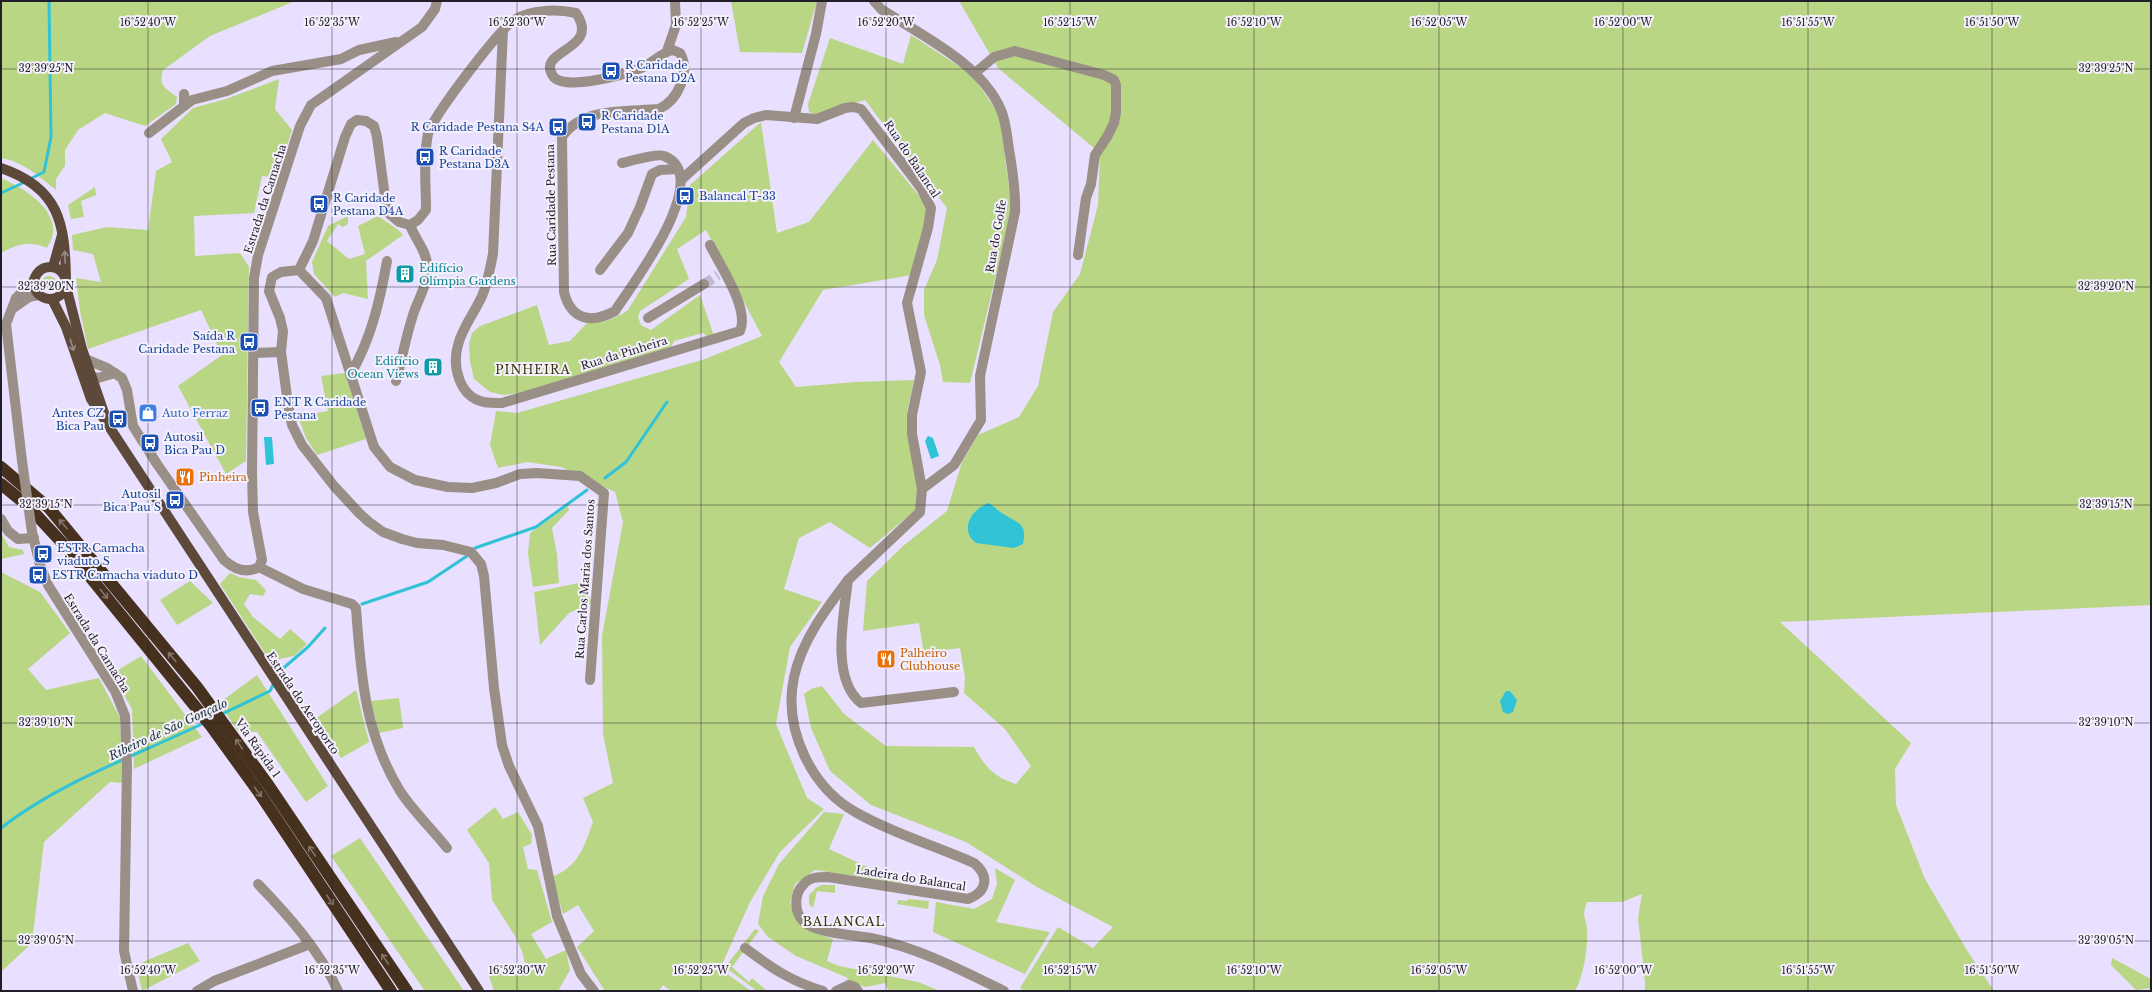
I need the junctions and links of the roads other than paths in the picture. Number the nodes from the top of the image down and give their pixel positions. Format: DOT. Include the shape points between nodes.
graph roads {
  1 [pos="437,1"];
  2 [pos="675,1"];
  3 [pos="822,1"];
  4 [pos="874,1"];
  5 [pos="503,30"];
  6 [pos="402,41"];
  7 [pos="667,51"];
  8 [pos="975,73"];
  9 [pos="184,94"];
  10 [pos="184,106"];
  11 [pos="794,118"];
  12 [pos="149,133"];
  13 [pos="622,163"];
  14 [pos="1,168"];
  15 [pos="677,170"];
  16 [pos="682,180"];
  17 [pos="410,225"];
  18 [pos="62,235"];
  19 [pos="710,245"];
  20 [pos="1078,255"];
  21 [pos="387,261"];
  22 [pos="53,267"];
  23 [pos="299,270"];
  24 [pos="600,270"];
  25 [pos="33,281"];
  26 [pos="66,283"];
  27 [pos="704,284"];
  28 [pos="38,295"];
  29 [pos="52,299"];
  30 [pos="9,312"];
  31 [pos="648,318"];
  32 [pos="281,352"];
  33 [pos="254,353"];
  34 [pos="81,361"];
  35 [pos="114,373"];
  36 [pos="350,375"];
  37 [pos="91,376"];
  38 [pos="396,381"];
  39 [pos="109,428"];
  40 [pos="1,467"];
  41 [pos="1,484"];
  42 [pos="922,489"];
  43 [pos="1,519"];
  44 [pos="33,535"];
  45 [pos="259,567"];
  46 [pos="848,580"];
  47 [pos="590,680"];
  48 [pos="954,692"];
  49 [pos="447,848"];
  50 [pos="258,884"];
  51 [pos="310,944"];
  52 [pos="745,948"];
  53 [pos="133,991"];
  54 [pos="197,991"];
  55 [pos="338,991"];
  56 [pos="391,991"];
  57 [pos="407,991"];
  58 [pos="479,991"];
  59 [pos="594,991"];
  60 [pos="823,991"];
  61 [pos="836,991"];
  62 [pos="858,991"];
  63 [pos="1004,991"];
  1 -- 6 [label="street, Estrada da Camacha" via="429,19"];
  2 -- 7 [label="street" via="676,25"];
  3 -- 11 [label="street"];
  4 -- 8 [label="street, Rua do Golfe" via="881,9"];
  5 -- 7 [label="street" via="515,19 544,10 576,13 583,22 584,31 581,37 557,55 551,67 556,80 565,82 584,82 642,68"];
  5 -- 17 [label="street" via="472,67 432,123 427,144 426,210"];
  5 -- 19 [label="street, Rua da Pinheira" via="493,254 489,277 458,344 456,362 458,378 467,393 483,402 502,403 740,331 742,318 736,294 721,273"];
  6 -- 10 [label="street" via="359,50 341,59 272,71 227,91 192,100"];
  6 -- 33 [label="street, Estrada da Camacha" via="311,105 300,126 258,256 254,278"];
  7 -- 16 [label="street, Rua Caridade Pestana" via="680,52 684,62 679,89 668,104 659,109 592,115 567,130 562,137 564,292 568,305 575,314 594,318 615,311 665,234 678,200"];
  8 -- 20 [label="street" via="994,57 1015,51 1104,74 1114,80 1115,117 1096,155 1086,198"];
  8 -- 42 [label="street, Rua do Golfe" via="997,103 1005,122 1016,196 1015,212 980,376 981,420 954,465"];
  9 -- 10 [label="street"];
  10 -- 12 [label="street"];
  11 -- 16 [label="street, Rua do Balancal" via="766,116 744,123"];
  11 -- 42 [label="street, Rua do Balancal" via="817,119 853,106 861,109 921,188 931,208 907,303 921,372 912,415 912,434"];
  13 -- 15 [label="street" via="658,155 669,159"];
  14 -- 18 [label="main road, Estrada do Aeroporto" via="26,179 42,190 53,204"];
  15 -- 16 [label="street"];
  15 -- 24 [label="street" via="660,170 652,174 628,233"];
  17 -- 23 [label="street" via="399,222 387,212 374,126 366,121 357,120 351,124 345,137 313,241"];
  17 -- 38 [label="street" via="425,254 428,266 424,285 412,315"];
  18 -- 22 [label="main road, Estrada do Aeroporto"];
  26 -- 18 [label="main road, Estrada do Aeroporto, one-way"];
  21 -- 36 [label="street" via="380,299 363,352"];
  22 -- 25 [label="main road" via="39,271"];
  22 -- 26 [label="main road" via="60,271"];
  23 -- 32 [label="street" via="281,272 272,277 269,291 283,331"];
  23 -- 36 [label="street, Rua Carlos Maria dos Santos" via="326,298"];
  25 -- 28 [label="main road"];
  25 -- 30 [label="street, Estrada da Camacha" via="16,298"];
  26 -- 29 [label="main road" via="61,295"];
  26 -- 34 [label="main road, Estrada do Aeroporto"];
  27 -- 31 [label="street"];
  28 -- 29 [label="main road"];
  28 -- 30 [label="street" via="21,302"];
  29 -- 34 [label="main road, Estrada do Aeroporto, one-way"];
  30 -- 44 [label="street, Estrada da Camacha, bridge" via="6,344"];
  32 -- 33 [label="street"];
  32 -- 59 [label="street" via="289,411 295,434 359,514 383,532 417,543 463,549 471,552 481,564 502,745 509,766 538,826 556,916 581,974"];
  33 -- 45 [label="street, Estrada da Camacha" via="252,473 253,512 262,560"];
  34 -- 35 [label="street"];
  34 -- 37 [label="main road, Estrada do Aeroporto"];
  34 -- 39 [label="main road, Estrada do Aeroporto" via="91,399"];
  35 -- 37 [label="street" via="98,378"];
  35 -- 45 [label="street" via="122,378 127,390 133,426 217,552 233,568 252,571"];
  36 -- 47 [label="street, Rua Carlos Maria dos Santos" via="374,447 390,467 415,480 459,489 496,483 520,474 537,472 580,476 604,493"];
  37 -- 39 [label="main road, Estrada do Aeroporto"];
  39 -- 58 [label="main road, Estrada do Aeroporto"];
  57 -- 40 [label="highway, Via Rápida 1, one-way" via="197,687 49,508"];
  41 -- 56 [label="highway, one-way" via="28,506 65,546 211,726 258,791"];
  42 -- 46 [label="street, Rua do Balancal" via="920,512"];
  43 -- 44 [label="street" via="8,531 18,539"];
  44 -- 53 [label="street, Estrada da Camacha" via="48,585 114,692 125,716 127,766 124,951"];
  45 -- 49 [label="street" via="303,589 352,604 356,608 361,679 379,748 400,792"];
  46 -- 48 [label="street" via="841,655 846,679 854,698 861,703"];
  46 -- 63 [label="street, Ladeira do Balancal" via="818,621 794,677 792,712 799,744 826,788 857,813 974,863 985,877 984,886 981,892 968,899 814,876 803,884 798,894 798,913 804,922 817,928 909,948 944,961"];
  50 -- 51 [label="street"];
  51 -- 54 [label="street" via="214,981"];
  51 -- 55 [label="street"];
  52 -- 60 [label="street" via="783,976"];
  61 -- 62 [label="street" via="849,985"];
}
